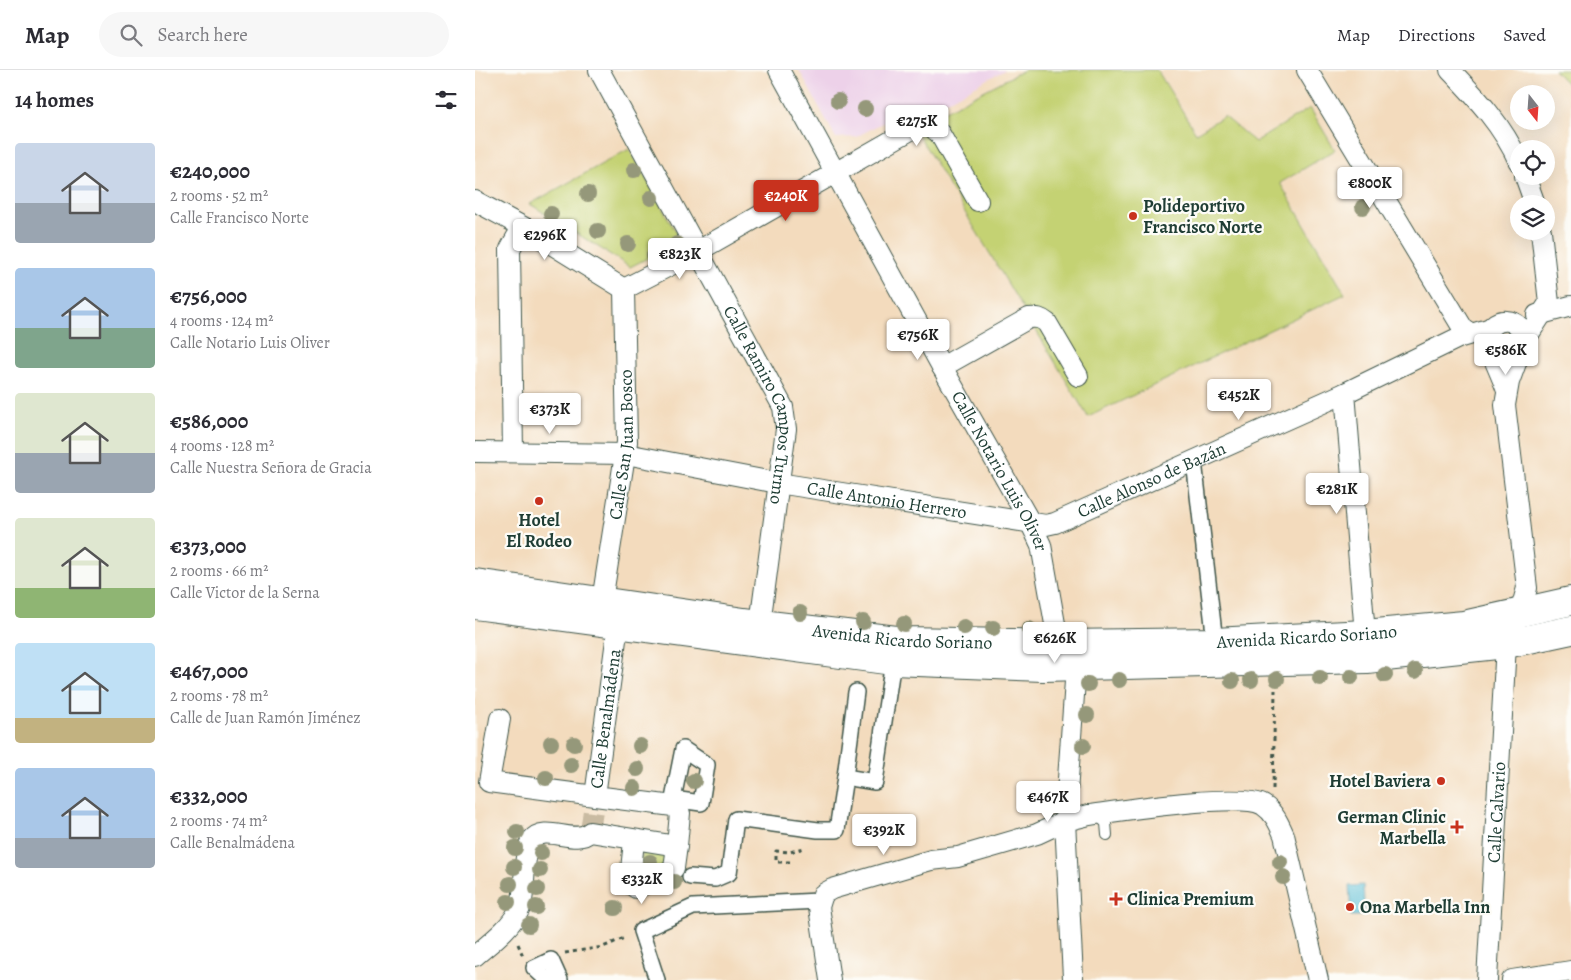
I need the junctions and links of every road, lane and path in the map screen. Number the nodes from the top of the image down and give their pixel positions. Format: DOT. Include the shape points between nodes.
graph roads {
  1 [pos="599,70"];
  2 [pos="779,70"];
  3 [pos="1307,70"];
  4 [pos="1450,70"];
  5 [pos="1510,145"];
  6 [pos="835,174"];
  7 [pos="475,201"];
  8 [pos="978,201"];
  9 [pos="527,229"];
  10 [pos="1543,240"];
  11 [pos="699,251"];
  12 [pos="624,289"];
  13 [pos="1555,308"];
  14 [pos="1482,334"];
  15 [pos="1523,346"];
  16 [pos="942,366"];
  17 [pos="1078,376"];
  18 [pos="1507,391"];
  19 [pos="1345,393"];
  20 [pos="475,452"];
  21 [pos="513,452"];
  22 [pos="626,454"];
  23 [pos="1194,461"];
  24 [pos="778,483"];
  25 [pos="1030,522"];
  26 [pos="475,583"];
  27 [pos="602,601"];
  28 [pos="1571,601"];
  29 [pos="475,605"];
  30 [pos="1520,613"];
  31 [pos="760,624"];
  32 [pos="618,625"];
  33 [pos="1463,625"];
  34 [pos="1571,630"];
  35 [pos="1365,634"];
  36 [pos="1215,642"];
  37 [pos="1505,644"];
  38 [pos="1070,656"];
  39 [pos="893,661"];
  40 [pos="1275,690"];
  41 [pos="856,692"];
  42 [pos="500,719"];
  43 [pos="845,777"];
  44 [pos="1273,790"];
  45 [pos="595,796"];
  46 [pos="1096,814"];
  47 [pos="1065,821"];
  48 [pos="1107,835"];
  49 [pos="634,841"];
  50 [pos="677,846"];
  51 [pos="785,850"];
  52 [pos="790,862"];
  53 [pos="690,877"];
  54 [pos="819,900"];
  55 [pos="641,931"];
  56 [pos="588,949"];
  57 [pos="475,956"];
  58 [pos="1571,971"];
  59 [pos="547,980"];
  60 [pos="560,980"];
  61 [pos="657,980"];
  62 [pos="830,980"];
  63 [pos="1072,980"];
  64 [pos="1319,980"];
  65 [pos="1487,980"];
  66 [pos="1512,980"];
  1 -- 11 [label="street, Calle Ramiro Campos Turmo"];
  2 -- 6 [label="street, Calle Notario Luis Oliver"];
  3 -- 14 [label="street"];
  4 -- 5 [label="street" via="1478,99"];
  6 -- 8 [label="street" via="921,124 929,124 939,134"];
  6 -- 11 [label="street"];
  6 -- 16 [label="street, Calle Notario Luis Oliver"];
  7 -- 9 [label="street"];
  9 -- 12 [label="street"];
  9 -- 21 [label="street" via="516,238 510,249"];
  10 -- 13 [label="street"];
  11 -- 12 [label="street"];
  11 -- 24 [label="street, Calle Ramiro Campos Turmo" via="783,407 786,429"];
  12 -- 22 [label="street, Calle San Juan Bosco"];
  13 -- 14 [label="street, Calle Alonso de Bazán"];
  13 -- 15 [label="street"];
  14 -- 15 [label="street" via="1498,356 1507,358"];
  14 -- 15 [label="street" via="1521,328"];
  14 -- 18 [label="street"];
  14 -- 19 [label="street, Calle Alonso de Bazán"];
  15 -- 18 [label="street"];
  16 -- 17 [label="street" via="1029,318 1035,318 1047,323"];
  16 -- 25 [label="street, Calle Notario Luis Oliver"];
  18 -- 30 [label="street" via="1506,413 1527,588"];
  19 -- 23 [label="street, Calle Alonso de Bazán"];
  19 -- 35 [label="street"];
  20 -- 21 [label="street, Calle Antonio Herrero"];
  21 -- 22 [label="street, Calle Antonio Herrero"];
  22 -- 24 [label="street, Calle Antonio Herrero"];
  22 -- 27 [label="street, Calle San Juan Bosco"];
  23 -- 25 [label="street, Calle Alonso de Bazán" via="1055,523"];
  23 -- 36 [label="street"];
  24 -- 25 [label="street, Calle Antonio Herrero"];
  24 -- 31 [label="street, Calle Ramiro Campos Turmo"];
  25 -- 38 [label="street, Calle Notario Luis Oliver" via="1041,545 1055,624"];
  26 -- 27 [label="main road, Avenida Ricardo Soriano"];
  27 -- 31 [label="main road, Avenida Ricardo Soriano"];
  28 -- 30 [label="main road, Avenida Ricardo Soriano"];
  29 -- 32 [label="main road, Avenida Ricardo Soriano"];
  30 -- 33 [label="main road, Avenida Ricardo Soriano"];
  30 -- 37 [label="street"];
  31 -- 38 [label="main road, Avenida Ricardo Soriano"];
  32 -- 39 [label="main road, Avenida Ricardo Soriano"];
  32 -- 45 [label="street, Calle Benalmádena"];
  33 -- 35 [label="main road, Avenida Ricardo Soriano"];
  33 -- 37 [label="main road" via="1484,629"];
  34 -- 37 [label="main road, Avenida Ricardo Soriano"];
  35 -- 36 [label="main road, Avenida Ricardo Soriano"];
  36 -- 38 [label="main road, Avenida Ricardo Soriano"];
  37 -- 38 [label="main road, Avenida Ricardo Soriano" via="1367,659"];
  37 -- 65 [label="street, Calle Calvario"];
  38 -- 39 [label="main road, Avenida Ricardo Soriano"];
  38 -- 47 [label="street"];
  39 -- 43 [label="street" via="883,756 875,782"];
  40 -- 44 [label="path"];
  41 -- 43 [label="street"];
  42 -- 45 [label="street" via="489,782"];
  43 -- 53 [label="street" via="837,830 736,819 729,873 715,878"];
  45 -- 50 [label="street, Calle Benalmádena" via="673,806 680,814"];
  46 -- 47 [label="street"];
  46 -- 48 [label="lane" via="1106,823"];
  46 -- 64 [label="street" via="1235,800 1261,804 1271,812 1285,835"];
  47 -- 54 [label="street" via="1037,834 832,889"];
  47 -- 63 [label="street"];
  49 -- 50 [label="street"];
  49 -- 50 [label="street, Calle Benalmádena" via="630,879 636,888 675,868"];
  49 -- 57 [label="street" via="590,832 586,836 542,834 535,837 529,846 519,910"];
  51 -- 52 [label="path" via="776,851 776,862"];
  54 -- 55 [label="street" via="693,907"];
  54 -- 62 [label="street"];
  55 -- 56 [label="path" via="603,947"];
  55 -- 61 [label="street"];
  58 -- 66 [label="street"];
  59 -- 60 [label="street" via="534,968 551,960"];
}
